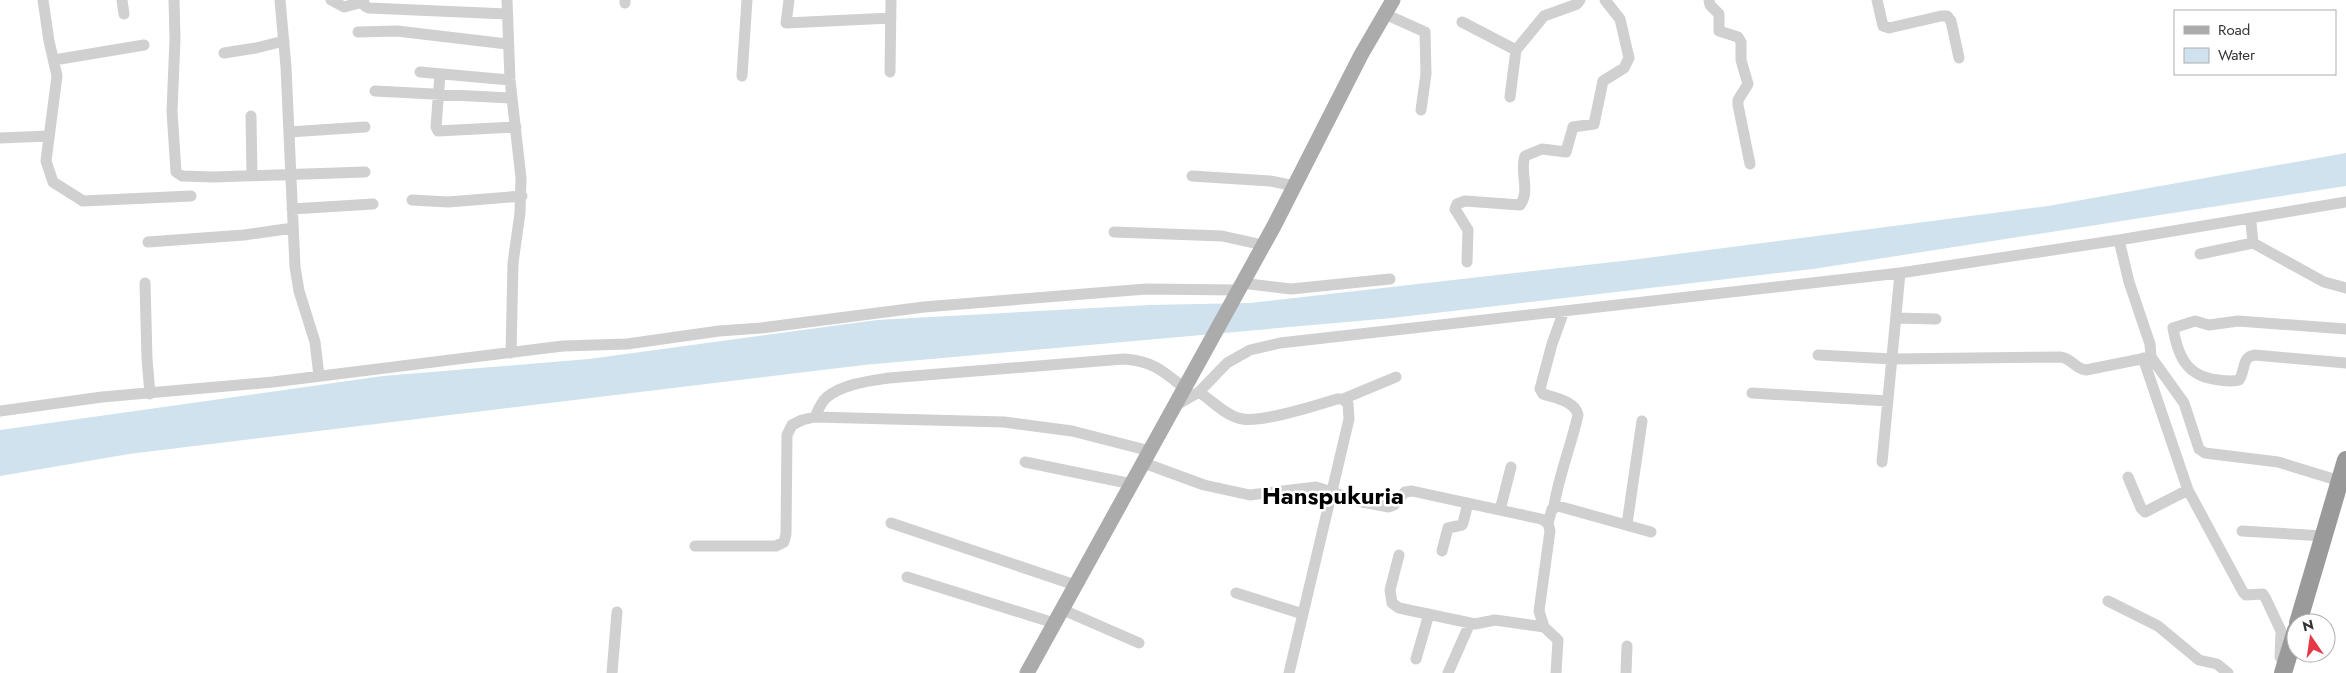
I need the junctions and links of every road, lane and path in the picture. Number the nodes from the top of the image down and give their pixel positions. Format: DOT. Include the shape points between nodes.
graph roads {
  1 [pos="43,0"];
  2 [pos="122,0"];
  3 [pos="174,0"];
  4 [pos="280,0"];
  5 [pos="331,0"];
  6 [pos="507,0"];
  7 [pos="747,0"];
  8 [pos="789,0"];
  9 [pos="891,0"];
  10 [pos="1393,0"];
  11 [pos="1580,0"];
  12 [pos="1605,0"];
  13 [pos="1709,0"];
  14 [pos="1877,0"];
  15 [pos="363,1"];
  16 [pos="124,14"];
  17 [pos="507,14"];
  18 [pos="1385,14"];
  19 [pos="891,18"];
  20 [pos="1462,22"];
  21 [pos="358,32"];
  22 [pos="284,41"];
  23 [pos="508,44"];
  24 [pos="144,45"];
  25 [pos="1516,50"];
  26 [pos="224,53"];
  27 [pos="1959,58"];
  28 [pos="54,60"];
  29 [pos="420,72"];
  30 [pos="890,72"];
  31 [pos="440,74"];
  32 [pos="742,76"];
  33 [pos="510,80"];
  34 [pos="375,91"];
  35 [pos="438,94"];
  36 [pos="1510,97"];
  37 [pos="512,98"];
  38 [pos="1421,110"];
  39 [pos="251,116"];
  40 [pos="516,127"];
  41 [pos="365,128"];
  42 [pos="289,132"];
  43 [pos="49,136"];
  44 [pos="0,138"];
  45 [pos="1750,164"];
  46 [pos="365,172"];
  47 [pos="291,175"];
  48 [pos="252,176"];
  49 [pos="1192,176"];
  50 [pos="1295,186"];
  51 [pos="191,196"];
  52 [pos="522,196"];
  53 [pos="412,200"];
  54 [pos="2346,202"];
  55 [pos="373,204"];
  56 [pos="292,209"];
  57 [pos="2251,223"];
  58 [pos="293,228"];
  59 [pos="1114,232"];
  60 [pos="2119,240"];
  61 [pos="148,242"];
  62 [pos="2253,244"];
  63 [pos="1263,245"];
  64 [pos="2200,254"];
  65 [pos="1467,262"];
  66 [pos="1900,273"];
  67 [pos="1390,279"];
  68 [pos="146,282"];
  69 [pos="2346,288"];
  70 [pos="1237,290"];
  71 [pos="1564,311"];
  72 [pos="1896,318"];
  73 [pos="1936,320"];
  74 [pos="2346,329"];
  75 [pos="511,353"];
  76 [pos="1818,355"];
  77 [pos="2147,358"];
  78 [pos="1892,359"];
  79 [pos="2346,363"];
  80 [pos="319,376"];
  81 [pos="1396,376"];
  82 [pos="1183,387"];
  83 [pos="1199,392"];
  84 [pos="1752,393"];
  85 [pos="150,394"];
  86 [pos="1343,399"];
  87 [pos="1888,401"];
  88 [pos="1173,407"];
  89 [pos="0,411"];
  90 [pos="815,417"];
  91 [pos="1642,421"];
  92 [pos="1147,457"];
  93 [pos="2346,460"];
  94 [pos="1025,462"];
  95 [pos="1882,462"];
  96 [pos="1511,467"];
  97 [pos="2128,478"];
  98 [pos="2340,481"];
  99 [pos="1132,484"];
  100 [pos="1331,490"];
  101 [pos="2188,490"];
  102 [pos="1468,503"];
  103 [pos="1554,506"];
  104 [pos="1500,510"];
  105 [pos="891,523"];
  106 [pos="1548,523"];
  107 [pos="1626,524"];
  108 [pos="2242,531"];
  109 [pos="1650,532"];
  110 [pos="2324,536"];
  111 [pos="695,546"];
  112 [pos="1442,551"];
  113 [pos="1399,555"];
  114 [pos="907,577"];
  115 [pos="1075,585"];
  116 [pos="1236,593"];
  117 [pos="2108,601"];
  118 [pos="1061,609"];
  119 [pos="616,612"];
  120 [pos="2301,613"];
  121 [pos="1303,614"];
  122 [pos="1429,614"];
  123 [pos="1054,623"];
  124 [pos="1470,623"];
  125 [pos="1544,627"];
  126 [pos="1139,643"];
  127 [pos="1627,646"];
  128 [pos="1416,658"];
  129 [pos="2284,669"];
  130 [pos="612,673"];
  131 [pos="1027,673"];
  132 [pos="1289,673"];
  133 [pos="1448,673"];
  134 [pos="1556,673"];
  135 [pos="1626,673"];
  136 [pos="2228,673"];
  1 -- 28 [label="street"];
  2 -- 16 [label="street"];
  3 -- 48 [label="street" via="172,111 176,172 182,176"];
  4 -- 22 [label="street"];
  5 -- 15 [label="street" via="344,7"];
  6 -- 17 [label="street"];
  7 -- 32 [label="street"];
  8 -- 19 [label="street" via="786,23"];
  9 -- 19 [label="street"];
  10 -- 18 [label="main road"];
  11 -- 25 [label="street" via="1544,16"];
  12 -- 65 [label="street" via="1620,19 1629,52 1628,63 1603,81 1594,124 1573,127 1566,152 1542,149 1524,156 1525,189 1520,205 1465,201 1457,204 1454,209 1468,230"];
  13 -- 45 [label="street" via="1719,14 1719,31 1738,37 1742,42 1741,60 1748,84 1738,105"];
  14 -- 27 [label="street" via="1881,22 1889,28 1947,16"];
  15 -- 17 [label="street" via="369,8"];
  17 -- 23 [label="street"];
  18 -- 38 [label="street" via="1425,32 1426,74"];
  18 -- 50 [label="main road"];
  19 -- 30 [label="street"];
  20 -- 25 [label="street"];
  21 -- 23 [label="street" via="397,32"];
  22 -- 26 [label="street"];
  22 -- 42 [label="street"];
  23 -- 33 [label="street"];
  24 -- 28 [label="street"];
  25 -- 36 [label="street"];
  28 -- 43 [label="street" via="56,82"];
  29 -- 31 [label="street"];
  31 -- 33 [label="street"];
  31 -- 35 [label="street"];
  33 -- 37 [label="street"];
  34 -- 35 [label="street"];
  35 -- 37 [label="street"];
  35 -- 40 [label="street" via="438,131"];
  37 -- 40 [label="street"];
  39 -- 48 [label="street"];
  40 -- 52 [label="street"];
  41 -- 42 [label="street"];
  42 -- 47 [label="street"];
  43 -- 44 [label="street"];
  43 -- 51 [label="street" via="46,161 51,177 77,199"];
  46 -- 47 [label="street"];
  47 -- 48 [label="street"];
  47 -- 56 [label="street"];
  49 -- 50 [label="street" via="1270,181"];
  50 -- 63 [label="main road"];
  52 -- 53 [label="street" via="448,202"];
  52 -- 75 [label="street" via="513,263"];
  54 -- 60 [label="street"];
  55 -- 56 [label="street"];
  56 -- 58 [label="street"];
  57 -- 62 [label="street"];
  58 -- 61 [label="street"];
  58 -- 80 [label="street" via="299,291 315,342"];
  59 -- 63 [label="street" via="1222,236"];
  60 -- 66 [label="street"];
  60 -- 77 [label="street" via="2150,344"];
  62 -- 64 [label="street"];
  62 -- 69 [label="street" via="2324,282"];
  63 -- 70 [label="main road"];
  66 -- 71 [label="street"];
  66 -- 72 [label="street"];
  67 -- 70 [label="street" via="1291,289"];
  68 -- 85 [label="street"];
  70 -- 75 [label="street" via="1146,289 924,307 627,344 563,346"];
  70 -- 82 [label="main road"];
  71 -- 83 [label="street" via="1264,346 1227,363"];
  71 -- 103 [label="street" via="1540,389 1543,394 1572,404 1578,415 1558,481"];
  72 -- 73 [label="street"];
  72 -- 78 [label="street"];
  74 -- 79 [label="street" via="2238,321 2209,325 2195,321 2173,328 2180,356 2194,372 2207,379 2239,380 2245,360 2256,355"];
  75 -- 80 [label="street"];
  76 -- 78 [label="street"];
  77 -- 78 [label="street" via="2086,370 2077,367 2070,359 2060,357"];
  77 -- 98 [label="street" via="2184,403 2199,449 2205,453 2278,462"];
  77 -- 101 [label="street"];
  78 -- 87 [label="street"];
  80 -- 85 [label="street"];
  81 -- 86 [label="street"];
  82 -- 88 [label="main road"];
  82 -- 90 [label="street" via="1158,367 1143,360 1124,359 862,382 826,398"];
  83 -- 86 [label="street" via="1231,415 1246,420"];
  83 -- 88 [label="street"];
  84 -- 87 [label="street"];
  85 -- 89 [label="street"];
  86 -- 100 [label="street" via="1348,404 1349,419"];
  87 -- 95 [label="street"];
  88 -- 92 [label="main road"];
  90 -- 92 [label="street" via="1004,422 1118,441"];
  90 -- 111 [label="street" via="792,425 787,435 784,542 776,546"];
  91 -- 107 [label="street"];
  92 -- 99 [label="main road"];
  92 -- 100 [label="street" via="1204,485 1250,496 1304,487"];
  93 -- 98 [label="highway"];
  94 -- 99 [label="street"];
  96 -- 104 [label="street"];
  97 -- 101 [label="street" via="2145,512"];
  98 -- 110 [label="highway"];
  99 -- 115 [label="main road"];
  100 -- 102 [label="street" via="1381,507 1394,505 1400,495 1412,491"];
  100 -- 121 [label="street"];
  101 -- 129 [label="street" via="2242,592 2263,594 2266,599 2274,620 2280,626 2280,657"];
  102 -- 104 [label="street"];
  102 -- 112 [label="street" via="1462,525 1447,531"];
  103 -- 106 [label="street"];
  103 -- 107 [label="street"];
  104 -- 106 [label="street"];
  105 -- 115 [label="street"];
  106 -- 125 [label="street" via="1550,531 1539,611"];
  107 -- 109 [label="street"];
  108 -- 110 [label="street"];
  110 -- 120 [label="highway"];
  113 -- 122 [label="street" via="1390,590 1392,603 1399,608"];
  114 -- 123 [label="street"];
  115 -- 118 [label="main road"];
  116 -- 121 [label="street"];
  117 -- 136 [label="street" via="2158,626 2199,660 2217,664"];
  118 -- 123 [label="main road"];
  118 -- 126 [label="street"];
  119 -- 130 [label="street"];
  121 -- 132 [label="street"];
  122 -- 124 [label="street"];
  122 -- 128 [label="street"];
  123 -- 131 [label="main road"];
  124 -- 125 [label="street" via="1495,620"];
  124 -- 133 [label="street"];
  125 -- 134 [label="street" via="1558,640"];
  127 -- 135 [label="street"];
}
